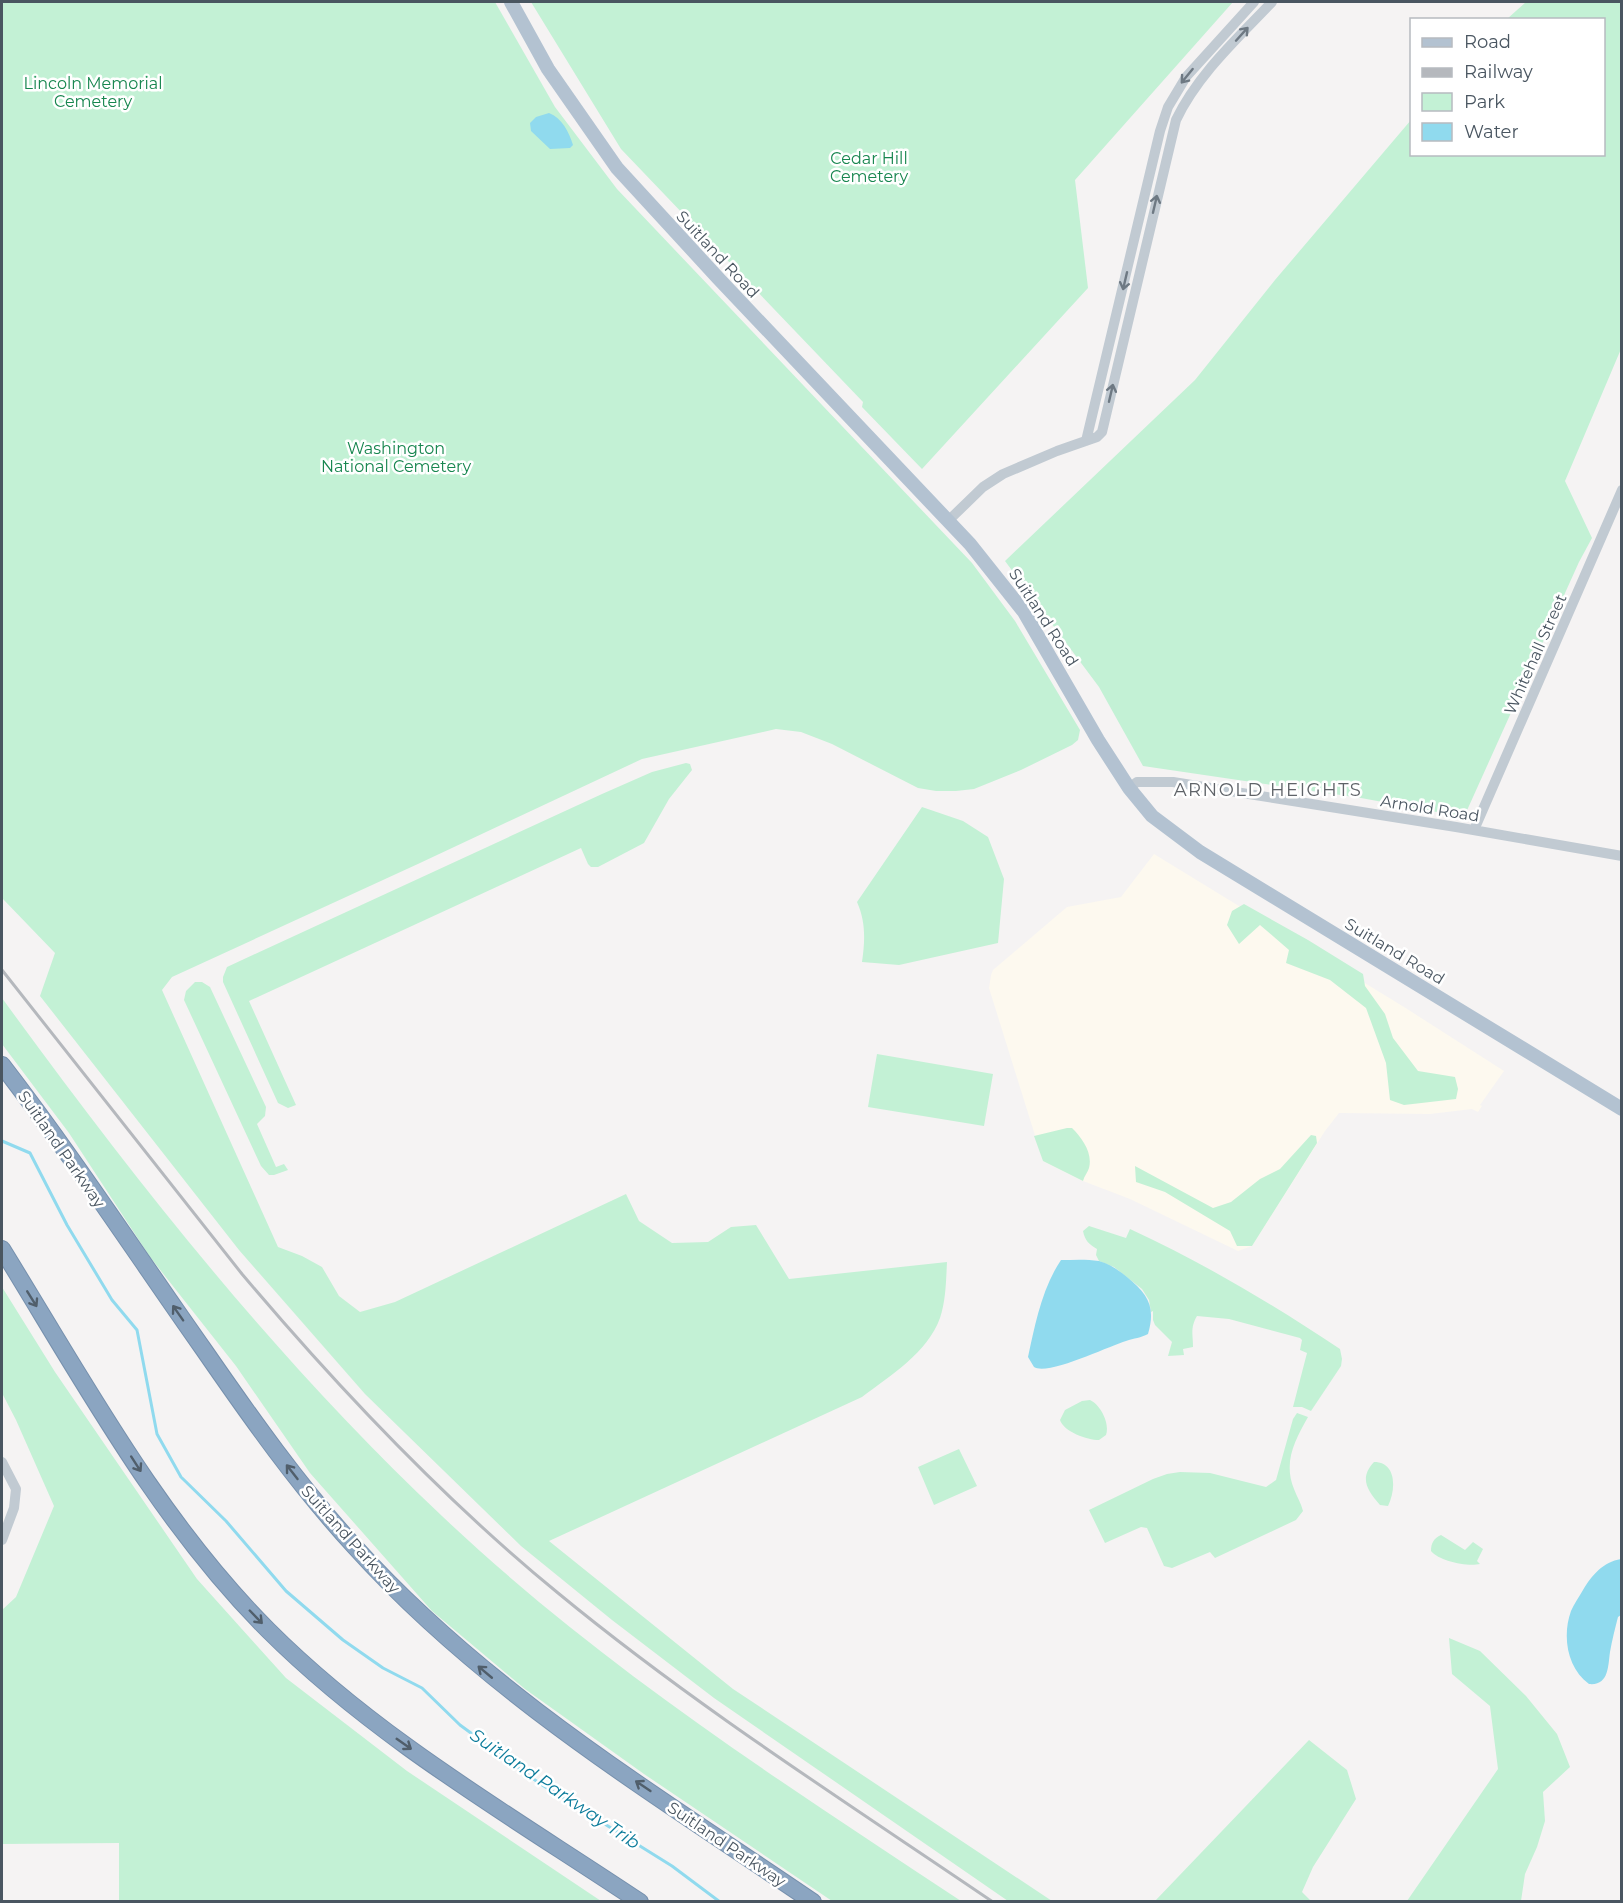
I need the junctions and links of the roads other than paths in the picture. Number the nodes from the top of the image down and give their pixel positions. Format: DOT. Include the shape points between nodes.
graph roads {
  1 [pos="511,2"];
  2 [pos="1254,2"];
  3 [pos="1272,2"];
  4 [pos="1086,441"];
  5 [pos="1622,490"];
  6 [pos="948,520"];
  7 [pos="1129,788"];
  8 [pos="1474,830"];
  9 [pos="1622,856"];
  10 [pos="2,1065"];
  11 [pos="1622,1109"];
  12 [pos="2,1249"];
  13 [pos="2,1462"];
  14 [pos="2,1539"];
  15 [pos="640,1902"];
  16 [pos="813,1902"];
  1 -- 6 [label="main road, Suitland Road" via="548,69 617,168"];
  2 -- 4 [label="street, one-way" via="1186,77 1168,107"];
  4 -- 3 [label="street, one-way" via="1102,432 1176,120 1207,72"];
  4 -- 6 [label="street" via="1003,474"];
  5 -- 8 [label="street, Whitehall Street"];
  6 -- 7 [label="main road, Suitland Road" via="1024,612"];
  7 -- 8 [label="street, Arnold Road" via="1137,782 1173,782"];
  7 -- 11 [label="main road, Suitland Road" via="1152,816 1200,852"];
  8 -- 9 [label="street, Arnold Road"];
  16 -- 10 [label="highway, Suitland Parkway, one-way" via="537,1712 453,1644 374,1568 314,1500 255,1422"];
  12 -- 15 [label="highway, one-way" via="163,1503 267,1629 391,1735"];
  13 -- 14 [label="street" via="16,1489 14,1508"];
}
